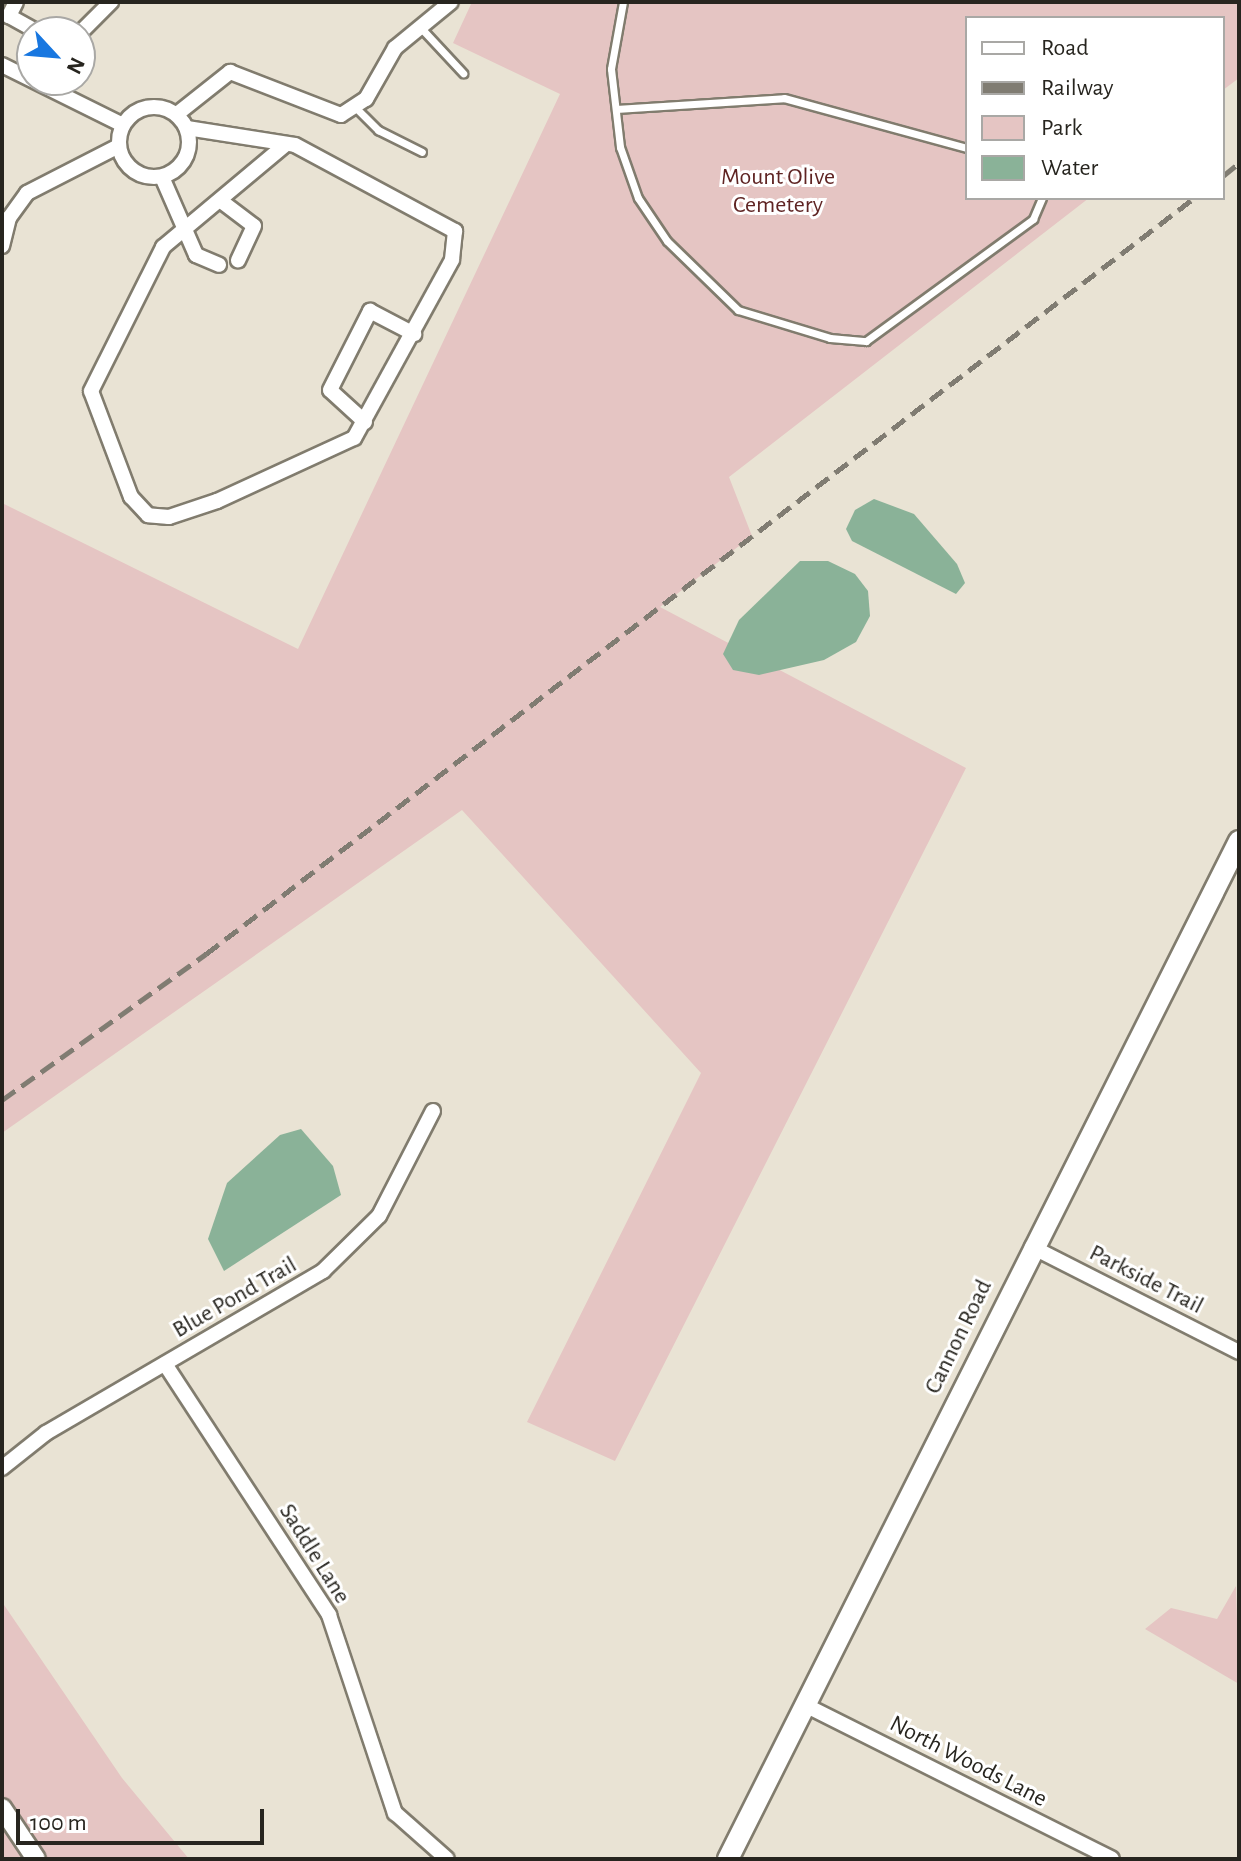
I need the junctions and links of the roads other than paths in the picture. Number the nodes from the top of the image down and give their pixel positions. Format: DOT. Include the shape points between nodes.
graph roads {
  1 [pos="16,2"];
  2 [pos="111,2"];
  3 [pos="451,2"];
  4 [pos="623,2"];
  5 [pos="96,17"];
  6 [pos="16,20"];
  7 [pos="421,28"];
  8 [pos="463,73"];
  9 [pos="72,96"];
  10 [pos="355,107"];
  11 [pos="616,109"];
  12 [pos="177,114"];
  13 [pos="123,125"];
  14 [pos="187,128"];
  15 [pos="286,144"];
  16 [pos="119,146"];
  17 [pos="965,147"];
  18 [pos="422,152"];
  19 [pos="162,177"];
  20 [pos="1041,200"];
  21 [pos="221,201"];
  22 [pos="6,216"];
  23 [pos="182,230"];
  24 [pos="2,246"];
  25 [pos="238,260"];
  26 [pos="219,265"];
  27 [pos="414,334"];
  28 [pos="365,422"];
  29 [pos="1239,841"];
  30 [pos="433,1111"];
  31 [pos="1032,1247"];
  32 [pos="1239,1352"];
  33 [pos="165,1364"];
  34 [pos="2,1468"];
  35 [pos="805,1705"];
  36 [pos="2,1808"];
  37 [pos="36,1859"];
  38 [pos="447,1859"];
  39 [pos="728,1859"];
  40 [pos="1112,1859"];
  1 -- 6 [label="street" via="9,16"];
  2 -- 5 [label="street"];
  3 -- 7 [label="street"];
  4 -- 11 [label="lane" via="611,69"];
  7 -- 8 [label="lane"];
  7 -- 10 [label="street" via="395,48"];
  9 -- 13 [label="street"];
  10 -- 12 [label="street" via="329,115 230,72"];
  10 -- 18 [label="lane" via="378,130"];
  11 -- 17 [label="lane" via="784,98"];
  11 -- 20 [label="lane" via="638,198 707,284 738,310 830,338 866,341 886,330 1033,219"];
  12 -- 13 [label="street" via="147,107"];
  12 -- 14 [label="street"];
  13 -- 16 [label="street"];
  14 -- 15 [label="street"];
  14 -- 19 [label="street" via="186,158"];
  15 -- 21 [label="street"];
  15 -- 27 [label="street" via="455,231 452,260"];
  16 -- 19 [label="street" via="133,171"];
  16 -- 22 [label="street" via="40,183"];
  19 -- 23 [label="street"];
  21 -- 23 [label="street"];
  21 -- 25 [label="street" via="254,226"];
  22 -- 24 [label="street"];
  23 -- 26 [label="street" via="196,255"];
  23 -- 28 [label="street" via="163,247 91,391 131,497 148,515 169,517 306,463 354,438"];
  27 -- 28 [label="street"];
  27 -- 28 [label="street" via="370,311 330,390"];
  29 -- 31 [label="main road, Cannon Road"];
  30 -- 33 [label="street, Blue Pond Trail" via="379,1216 344,1251"];
  31 -- 32 [label="street, Parkside Trail"];
  31 -- 35 [label="main road, Cannon Road"];
  33 -- 34 [label="street, Blue Pond Trail"];
  33 -- 38 [label="street, Saddle Lane" via="329,1615 395,1813"];
  35 -- 39 [label="main road, Cannon Road"];
  35 -- 40 [label="street, North Woods Lane"];
  36 -- 37 [label="street"];
}
